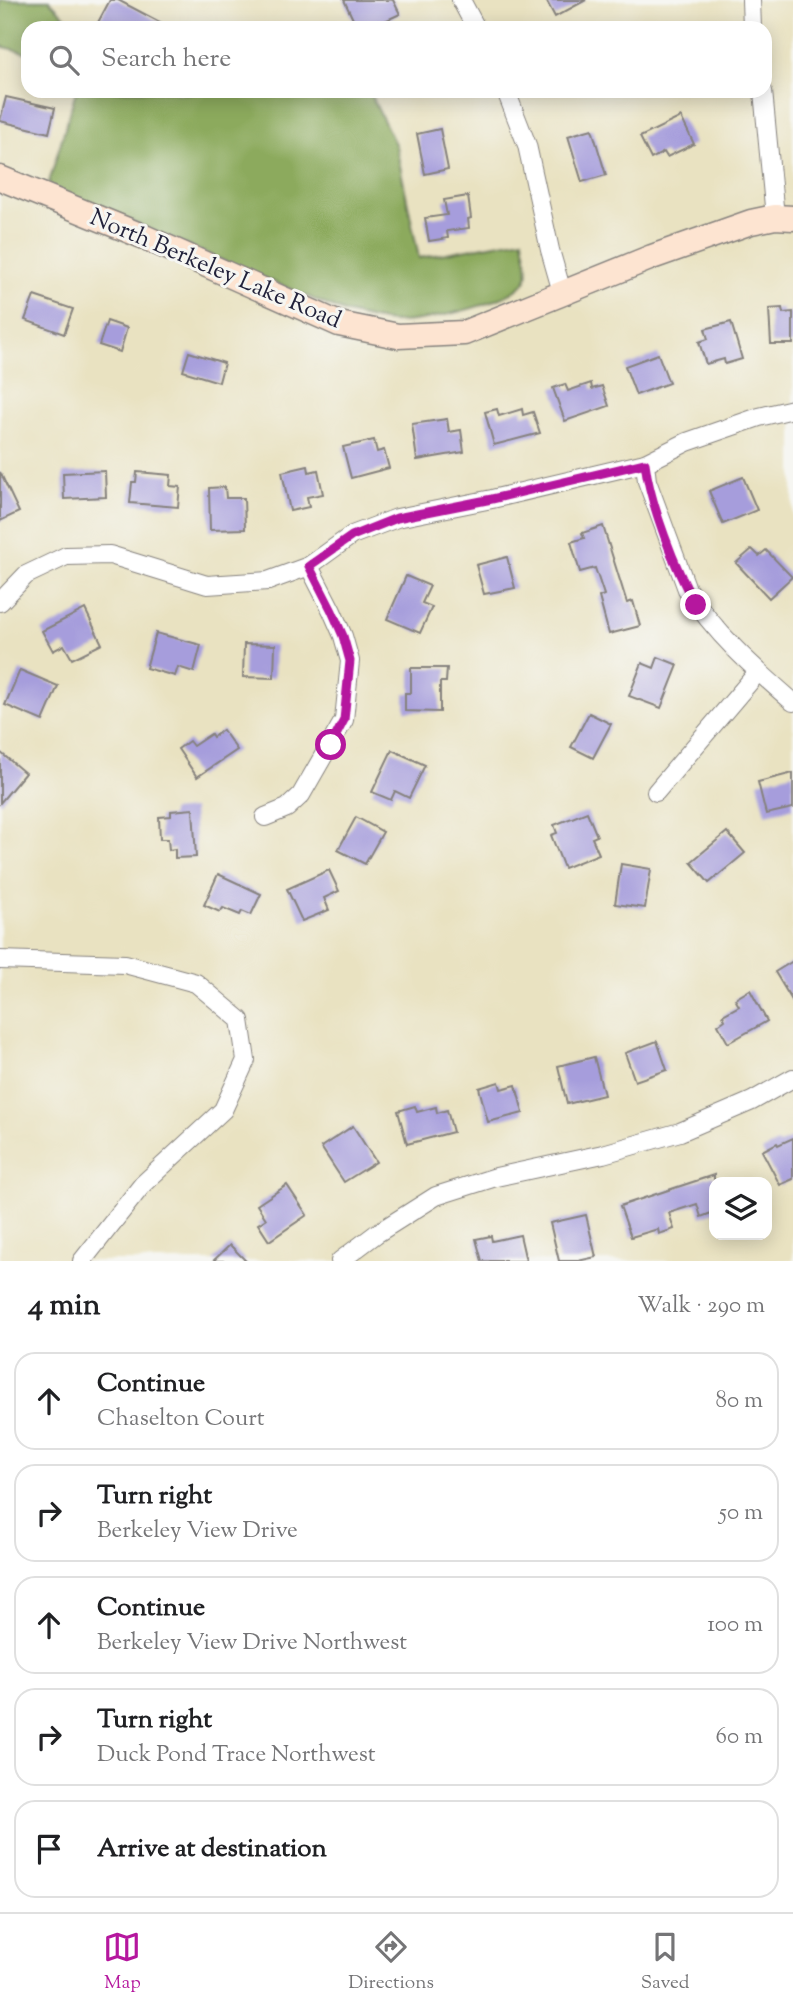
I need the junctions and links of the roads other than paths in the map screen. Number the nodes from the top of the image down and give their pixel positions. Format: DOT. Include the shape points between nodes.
graph roads {
  1 [pos="461,0"];
  2 [pos="751,0"];
  3 [pos="472,21"];
  4 [pos="752,21"];
  5 [pos="509,98"];
  6 [pos="764,98"];
  7 [pos="0,178"];
  8 [pos="784,218"];
  9 [pos="562,292"];
  10 [pos="793,409"];
  11 [pos="645,463"];
  12 [pos="309,566"];
  13 [pos="0,602"];
  14 [pos="758,672"];
  15 [pos="793,702"];
  16 [pos="656,792"];
  17 [pos="265,817"];
  18 [pos="0,960"];
  19 [pos="793,1078"];
  20 [pos="82,1261"];
  21 [pos="340,1261"];
  1 -- 3 [label="street"];
  2 -- 4 [label="street"];
  5 -- 9 [label="street" via="527,145"];
  6 -- 8 [label="street"];
  7 -- 9 [label="street, North Berkeley Lake Road" via="338,324 398,336 464,333"];
  8 -- 9 [label="street, North Berkeley Lake Road" via="751,222"];
  10 -- 11 [label="street" via="759,416"];
  11 -- 12 [label="street" via="397,518 352,536"];
  11 -- 14 [label="street" via="647,481 687,589 696,605"];
  12 -- 13 [label="street" via="268,580 207,585 110,555 66,556 26,575"];
  12 -- 17 [label="street" via="350,661 344,720 301,795 287,808"];
  14 -- 15 [label="street"];
  14 -- 16 [label="street"];
  18 -- 20 [label="street" via="125,964 196,983 240,1020 246,1060 223,1110 143,1184"];
  19 -- 21 [label="street" via="680,1132 436,1196"];
}
